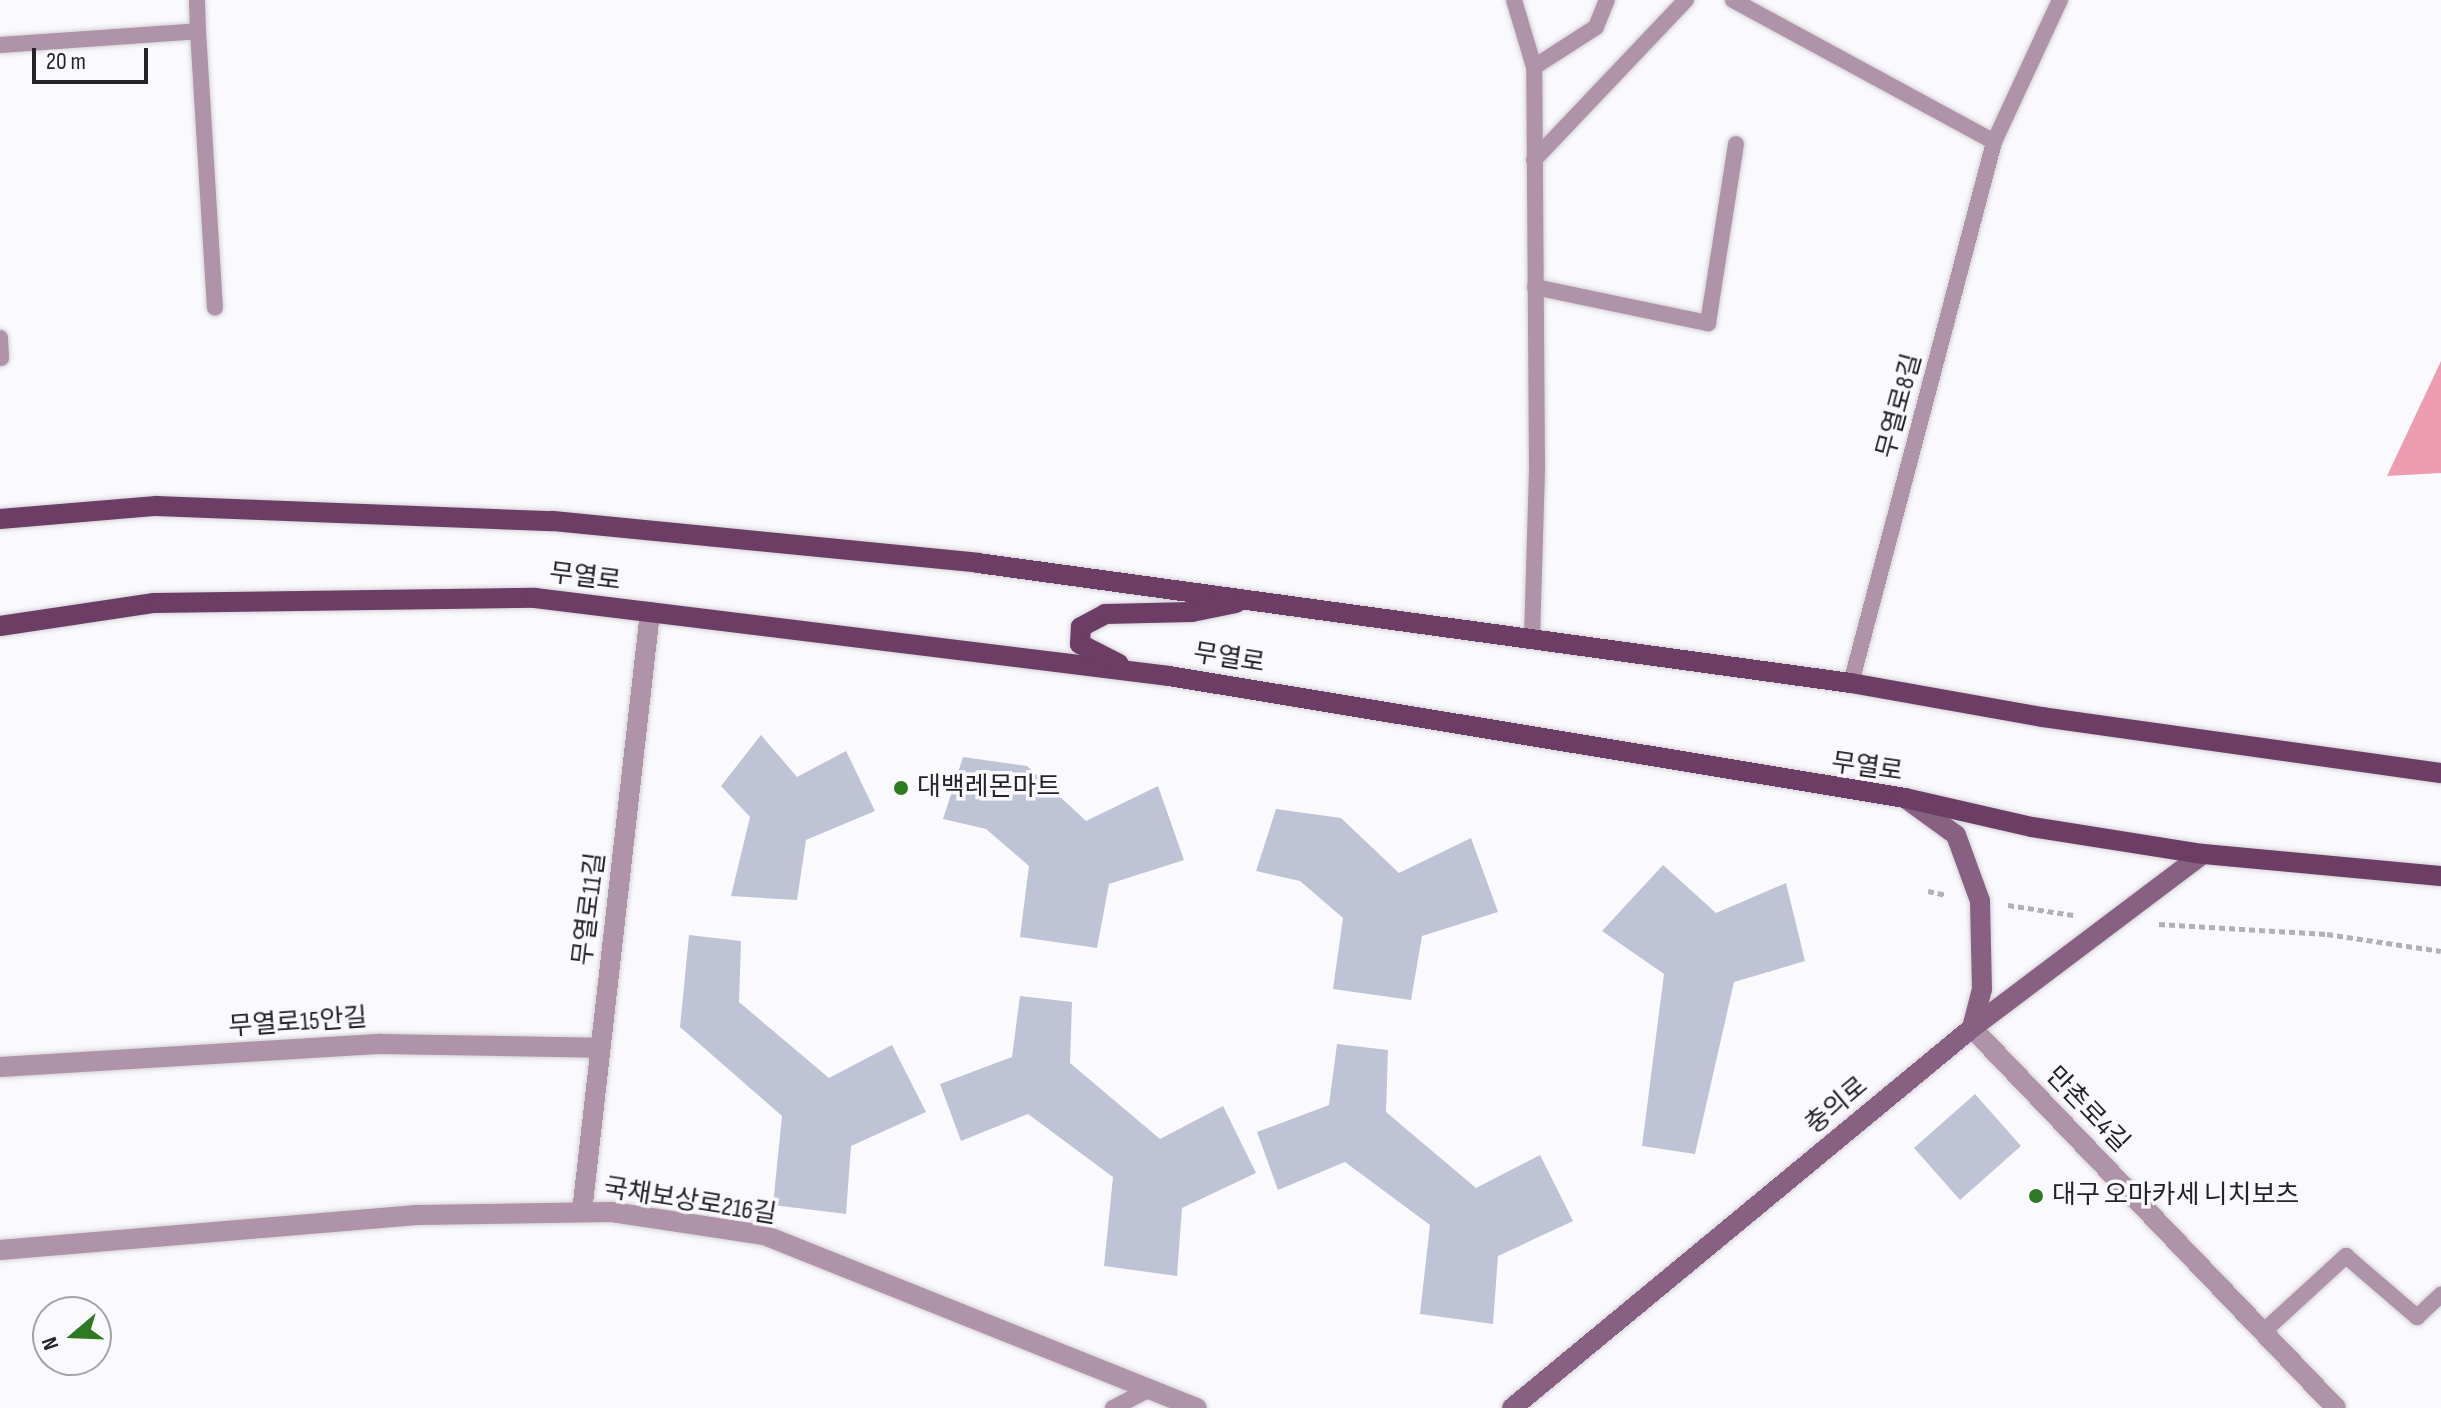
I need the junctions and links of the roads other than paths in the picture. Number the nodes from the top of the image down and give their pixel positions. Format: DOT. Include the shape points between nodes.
graph roads {
  1 [pos="197,0"];
  2 [pos="1514,0"];
  3 [pos="1607,0"];
  4 [pos="1686,0"];
  5 [pos="1733,0"];
  6 [pos="2060,0"];
  7 [pos="198,31"];
  8 [pos="0,45"];
  9 [pos="1534,67"];
  10 [pos="1994,142"];
  11 [pos="1736,144"];
  12 [pos="1534,160"];
  13 [pos="1535,287"];
  14 [pos="215,307"];
  15 [pos="0,338"];
  16 [pos="1,358"];
  17 [pos="0,519"];
  18 [pos="1252,600"];
  19 [pos="650,612"];
  20 [pos="0,626"];
  21 [pos="1532,638"];
  22 [pos="1131,670"];
  23 [pos="1851,683"];
  24 [pos="2441,773"];
  25 [pos="1905,798"];
  26 [pos="2203,854"];
  27 [pos="2441,876"];
  28 [pos="1972,1028"];
  29 [pos="600,1048"];
  30 [pos="0,1067"];
  31 [pos="582,1212"];
  32 [pos="0,1250"];
  33 [pos="2441,1295"];
  34 [pos="2263,1332"];
  35 [pos="1150,1389"];
  36 [pos="1113,1408"];
  37 [pos="1197,1408"];
  38 [pos="1512,1408"];
  39 [pos="2336,1408"];
  1 -- 7 [label="lane"];
  2 -- 9 [label="lane"];
  3 -- 9 [label="lane" via="1596,27"];
  4 -- 12 [label="lane"];
  5 -- 10 [label="lane"];
  6 -- 10 [label="lane, 무열로8길"];
  7 -- 8 [label="lane"];
  7 -- 14 [label="lane"];
  9 -- 12 [label="lane"];
  10 -- 23 [label="lane, 무열로8길"];
  11 -- 13 [label="lane" via="1708,323"];
  12 -- 13 [label="lane"];
  13 -- 21 [label="lane"];
  15 -- 16 [label="lane"];
  17 -- 18 [label="main road, 무열로" via="156,506 553,521 978,563"];
  18 -- 21 [label="main road, 무열로"];
  18 -- 22 [label="main road" via="1192,612 1105,614 1081,627 1080,644"];
  19 -- 20 [label="main road, 무열로" via="535,598 154,603"];
  19 -- 22 [label="main road, 무열로"];
  19 -- 29 [label="street, 무열로11길"];
  21 -- 23 [label="main road, 무열로"];
  22 -- 25 [label="main road, 무열로"];
  23 -- 24 [label="main road, 무열로" via="2042,717"];
  25 -- 26 [label="main road, 무열로" via="2032,827"];
  25 -- 28 [label="street" via="1956,835 1980,901 1982,989"];
  26 -- 27 [label="main road, 무열로"];
  26 -- 28 [label="street, 충의로"];
  28 -- 34 [label="street, 만촌로4길"];
  28 -- 38 [label="street, 충의로"];
  29 -- 30 [label="street, 무열로15안길" via="381,1044"];
  29 -- 31 [label="street, 무열로11길"];
  31 -- 32 [label="street, 국채보상로216길" via="417,1215"];
  31 -- 35 [label="street, 국채보상로216길" via="764,1235"];
  33 -- 34 [label="lane" via="2417,1317 2346,1256"];
  34 -- 39 [label="street, 만촌로4길"];
  35 -- 36 [label="lane"];
  35 -- 37 [label="street, 국채보상로216길"];
}
